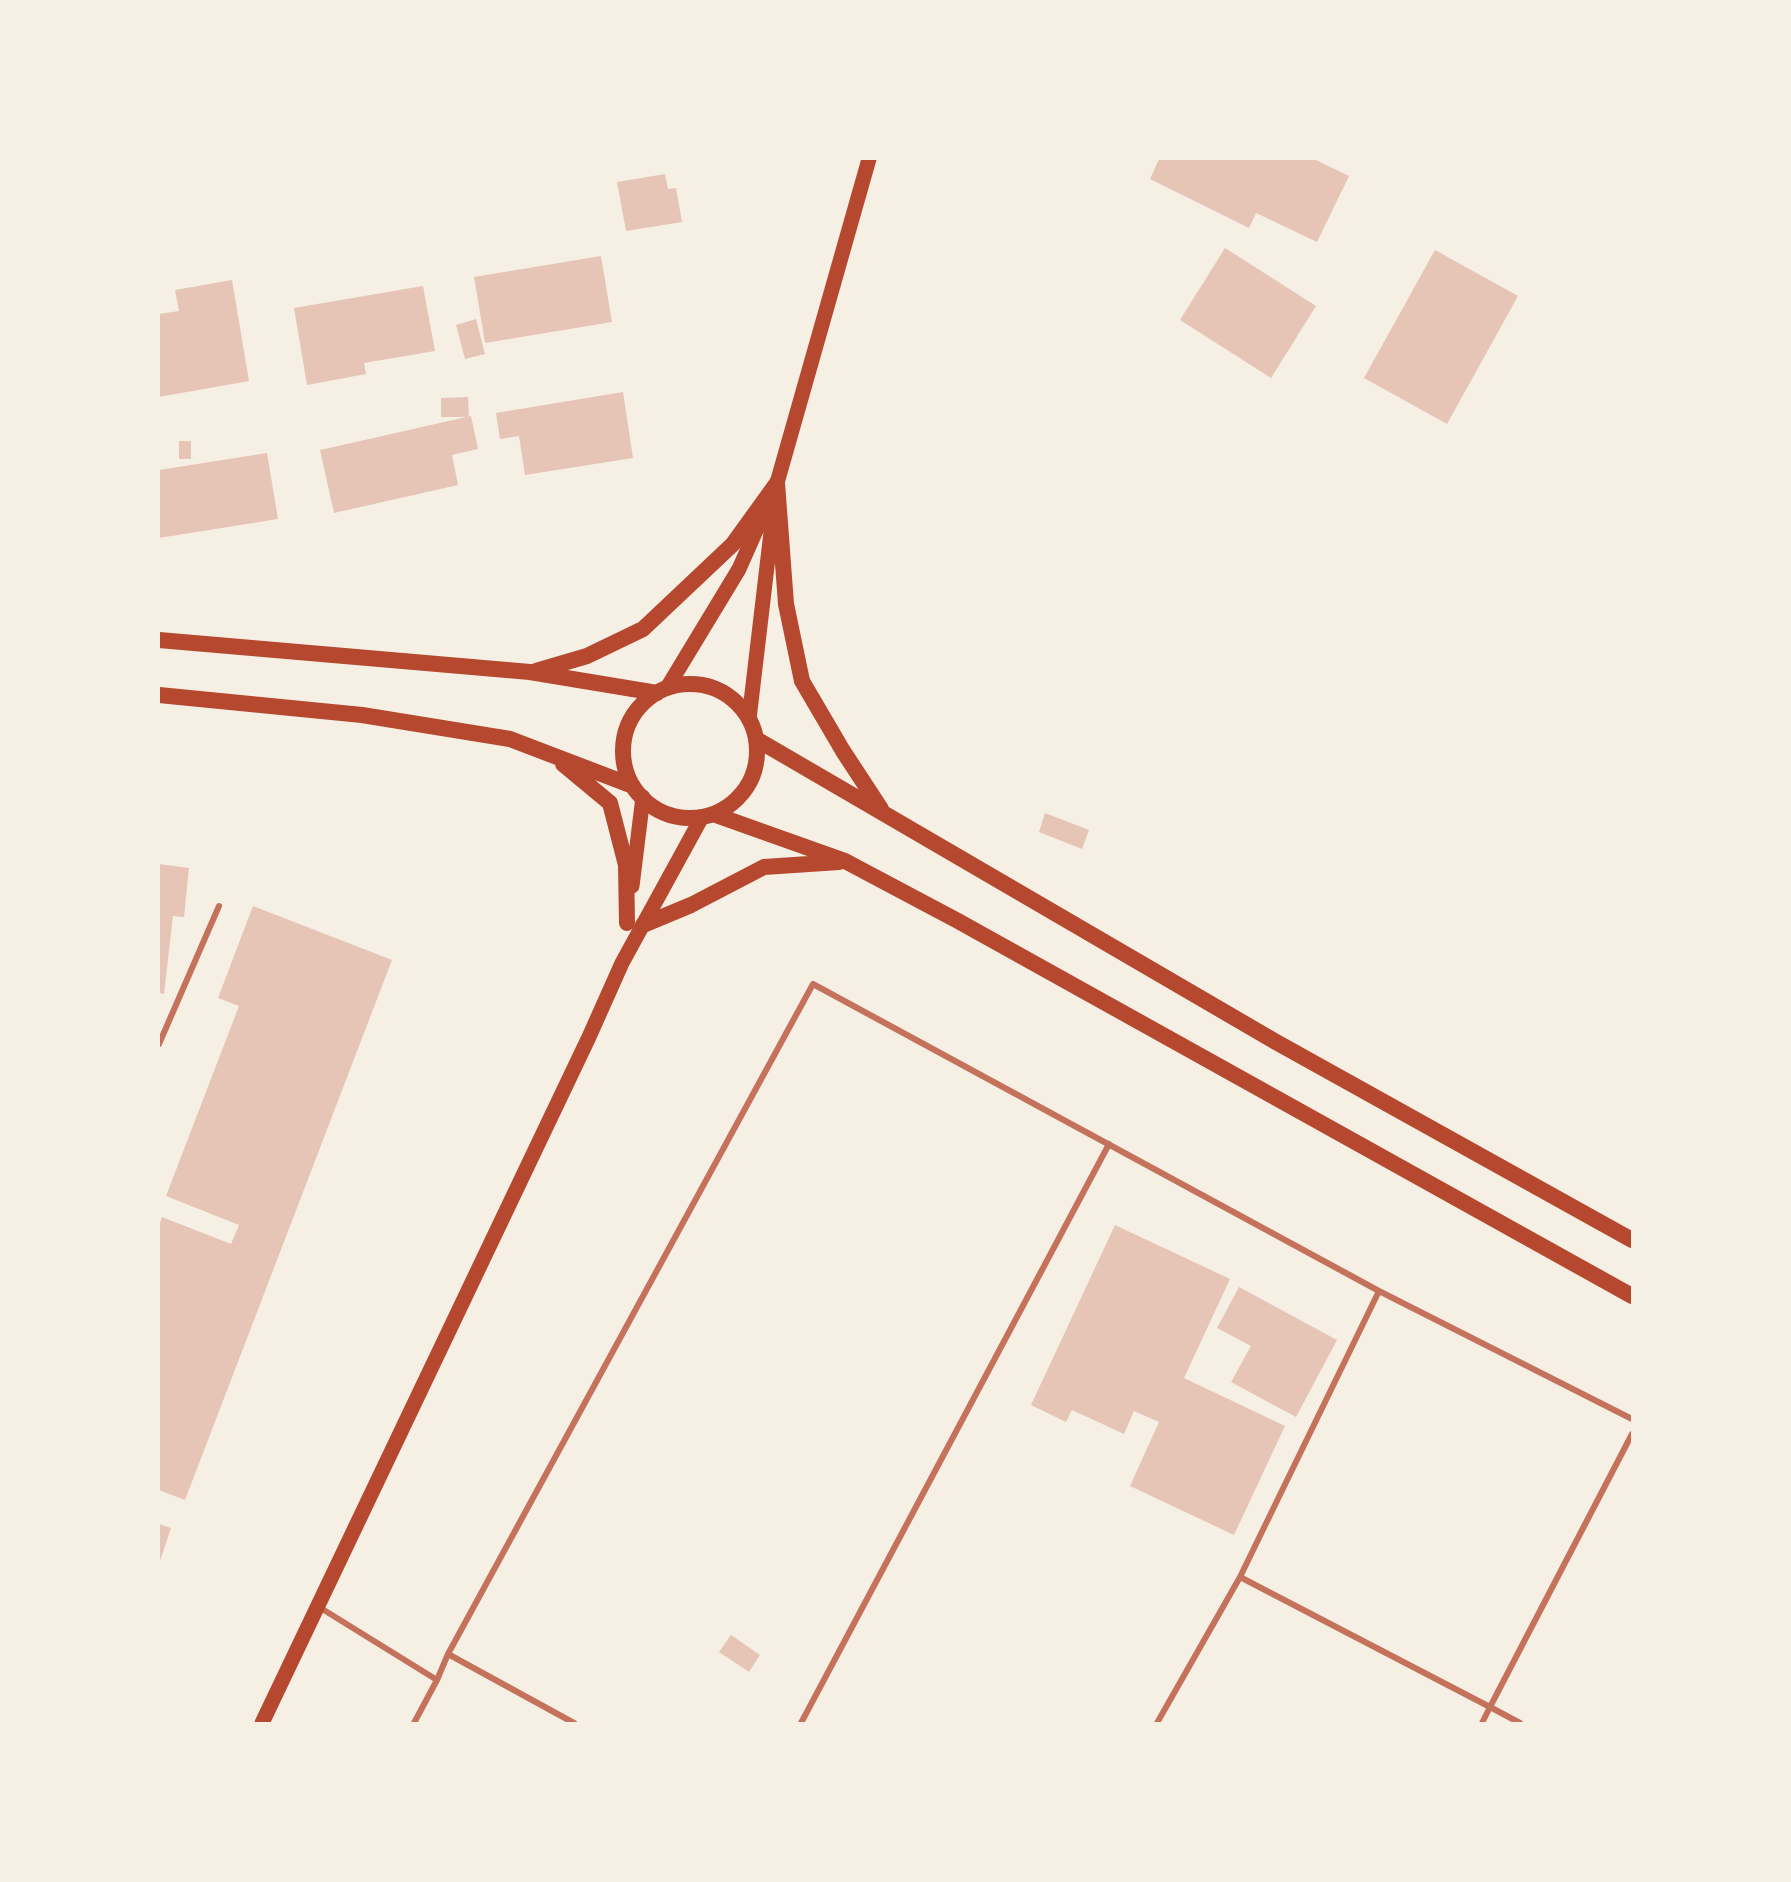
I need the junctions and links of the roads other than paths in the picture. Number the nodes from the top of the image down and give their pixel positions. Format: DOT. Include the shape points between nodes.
graph roads {
  1 [pos="868,159"];
  2 [pos="777,483"];
  3 [pos="159,640"];
  4 [pos="530,672"];
  5 [pos="662,691"];
  6 [pos="159,695"];
  7 [pos="749,719"];
  8 [pos="510,739"];
  9 [pos="756,739"];
  10 [pos="638,791"];
  11 [pos="884,814"];
  12 [pos="707,815"];
  13 [pos="845,861"];
  14 [pos="219,906"];
  15 [pos="635,924"];
  16 [pos="162,1028"];
  17 [pos="159,1044"];
  18 [pos="1109,1144"];
  19 [pos="1632,1240"];
  20 [pos="1379,1291"];
  21 [pos="1632,1296"];
  22 [pos="1632,1419"];
  23 [pos="1632,1434"];
  24 [pos="1240,1577"];
  25 [pos="318,1607"];
  26 [pos="448,1654"];
  27 [pos="437,1680"];
  28 [pos="1490,1707"];
  29 [pos="262,1723"];
  30 [pos="414,1723"];
  31 [pos="574,1723"];
  32 [pos="801,1723"];
  33 [pos="1157,1723"];
  34 [pos="1482,1723"];
  35 [pos="1521,1723"];
  1 -- 2 [label="main road"];
  2 -- 4 [label="highway" via="733,544 643,629 587,656"];
  2 -- 5 [label="main road" via="739,569"];
  2 -- 7 [label="main road"];
  2 -- 11 [label="highway" via="786,604 802,681"];
  3 -- 4 [label="highway"];
  4 -- 5 [label="highway"];
  5 -- 7 [label="highway" via="676,685 698,684 718,690 736,702"];
  5 -- 10 [label="highway" via="642,703 625,734 626,770"];
  6 -- 8 [label="highway" via="362,715"];
  7 -- 9 [label="highway"];
  8 -- 10 [label="highway"];
  8 -- 15 [label="highway" via="563,764 610,803 626,865"];
  9 -- 11 [label="highway"];
  9 -- 12 [label="highway" via="757,760 751,780 739,798"];
  10 -- 12 [label="highway" via="651,806 675,817"];
  10 -- 15 [label="main road"];
  11 -- 19 [label="highway" via="1275,1042"];
  12 -- 13 [label="highway"];
  12 -- 15 [label="main road"];
  13 -- 15 [label="highway" via="764,867 691,905"];
  13 -- 21 [label="highway"];
  14 -- 16 [label="street"];
  15 -- 25 [label="main road" via="590,1037"];
  16 -- 17 [label="street"];
  18 -- 20 [label="street"];
  18 -- 26 [label="street" via="813,984"];
  18 -- 32 [label="street"];
  20 -- 22 [label="street"];
  20 -- 24 [label="street"];
  23 -- 28 [label="street"];
  24 -- 28 [label="street"];
  24 -- 33 [label="street"];
  25 -- 27 [label="street"];
  25 -- 29 [label="main road"];
  26 -- 27 [label="street"];
  26 -- 31 [label="street"];
  27 -- 30 [label="street"];
  28 -- 34 [label="street"];
  28 -- 35 [label="street"];
}
